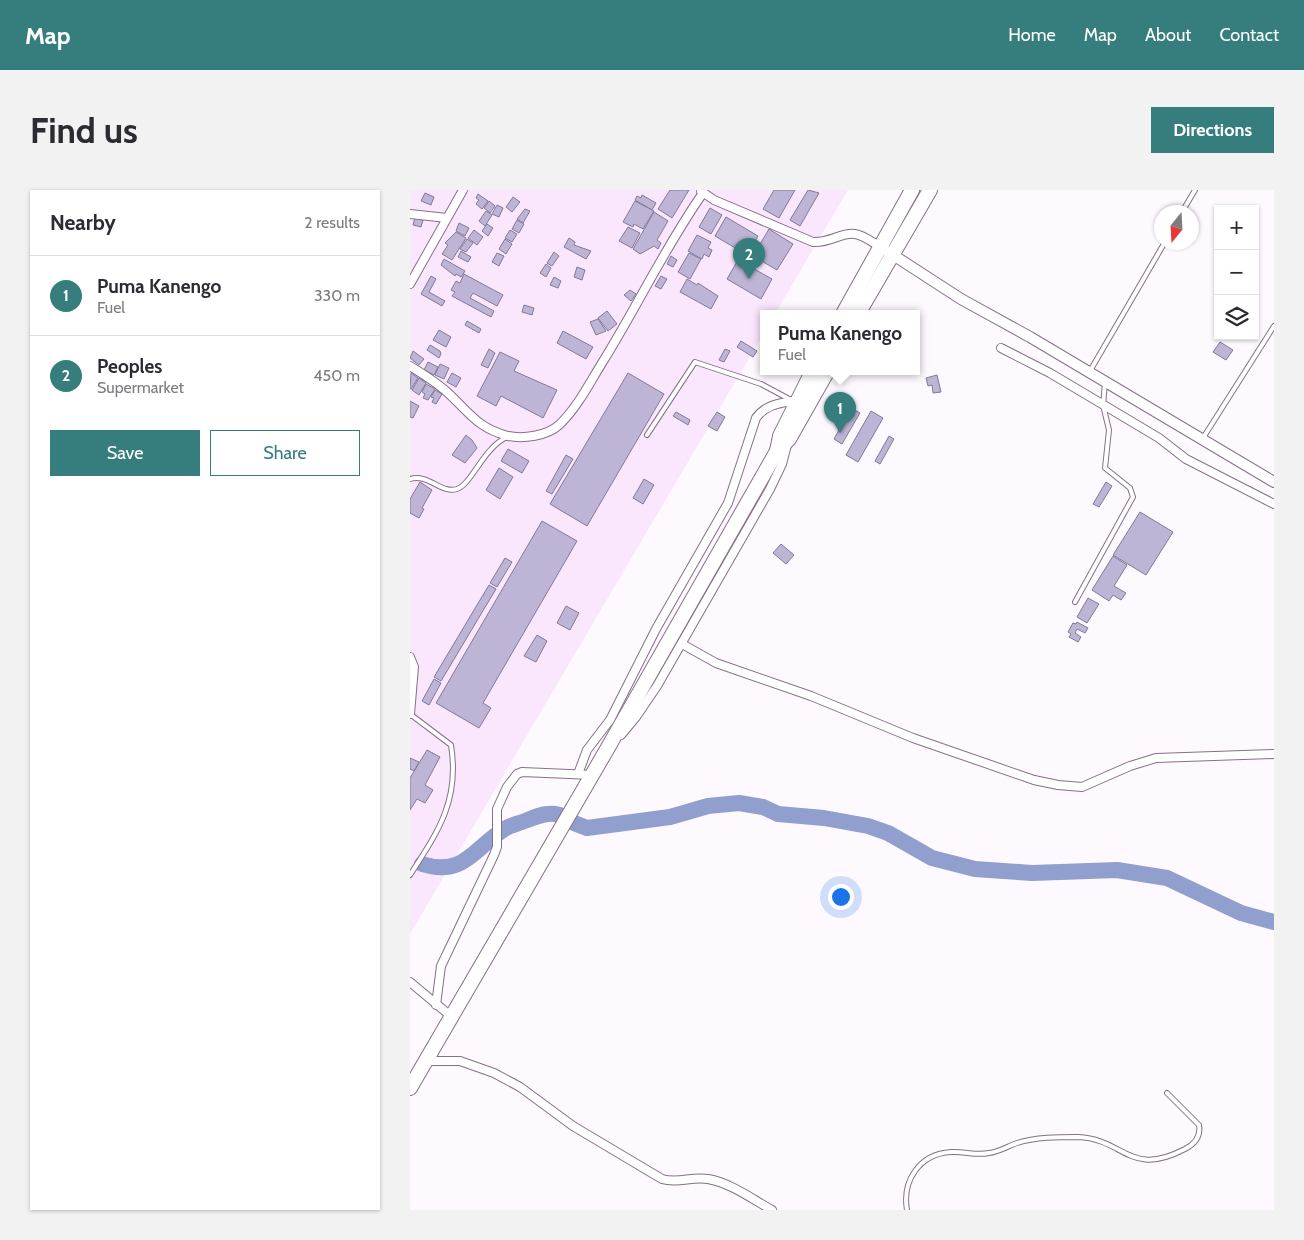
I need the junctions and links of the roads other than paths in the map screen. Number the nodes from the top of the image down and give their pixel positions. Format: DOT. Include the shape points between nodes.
graph roads {
  1 [pos="463,190"];
  2 [pos="912,190"];
  3 [pos="930,190"];
  4 [pos="1195,190"];
  5 [pos="701,192"];
  6 [pos="1186,205"];
  7 [pos="410,214"];
  8 [pos="446,218"];
  9 [pos="879,246"];
  10 [pos="1160,250"];
  11 [pos="893,254"];
  12 [pos="410,284"];
  13 [pos="845,310"];
  14 [pos="860,310"];
  15 [pos="1274,326"];
  16 [pos="1001,348"];
  17 [pos="410,366"];
  18 [pos="1089,374"];
  19 [pos="810,375"];
  20 [pos="825,375"];
  21 [pos="1105,383"];
  22 [pos="795,400"];
  23 [pos="1103,405"];
  24 [pos="647,435"];
  25 [pos="509,436"];
  26 [pos="789,439"];
  27 [pos="1202,440"];
  28 [pos="777,451"];
  29 [pos="410,479"];
  30 [pos="1274,482"];
  31 [pos="1274,504"];
  32 [pos="1075,602"];
  33 [pos="682,644"];
  34 [pos="410,657"];
  35 [pos="410,714"];
  36 [pos="606,751"];
  37 [pos="1274,754"];
  38 [pos="578,774"];
  39 [pos="593,775"];
  40 [pos="410,875"];
  41 [pos="410,982"];
  42 [pos="436,1005"];
  43 [pos="452,1017"];
  44 [pos="426,1061"];
  45 [pos="410,1088"];
  46 [pos="1167,1093"];
  47 [pos="772,1210"];
  48 [pos="907,1210"];
  1 -- 8 [label="street"];
  2 -- 9 [label="highway"];
  3 -- 11 [label="highway"];
  4 -- 6 [label="lane"];
  5 -- 9 [label="street" via="813,242 825,243 855,234"];
  5 -- 25 [label="street" via="676,231 630,318 575,406 557,427 534,436"];
  7 -- 8 [label="street"];
  8 -- 12 [label="street"];
  9 -- 11 [label="main road"];
  9 -- 13 [label="highway"];
  10 -- 18 [label="lane"];
  11 -- 14 [label="highway"];
  11 -- 18 [label="main road" via="961,299"];
  15 -- 27 [label="lane"];
  16 -- 23 [label="street"];
  17 -- 25 [label="street" via="448,392 464,411 487,428"];
  18 -- 21 [label="main road"];
  19 -- 22 [label="highway"];
  20 -- 26 [label="highway"];
  21 -- 23 [label="lane"];
  21 -- 27 [label="main road"];
  22 -- 24 [label="lane" via="761,384 695,362"];
  22 -- 28 [label="highway"];
  22 -- 38 [label="street" via="770,405 756,418 728,502 656,629 610,720 586,750"];
  23 -- 31 [label="street" via="1159,438 1186,459"];
  23 -- 32 [label="lane" via="1109,430 1105,468 1130,488 1133,497"];
  25 -- 29 [label="lane" via="491,447 464,485 457,489 447,489 418,477"];
  26 -- 28 [label="highway"];
  26 -- 33 [label="street" via="770,490"];
  27 -- 30 [label="main road"];
  28 -- 36 [label="highway"];
  33 -- 36 [label="street" via="636,717"];
  33 -- 37 [label="street" via="716,663 810,696 913,738 1034,780 1058,785 1082,787 1156,758"];
  34 -- 35 [label="street" via="414,667"];
  35 -- 40 [label="lane" via="451,746 452,796 437,833"];
  36 -- 39 [label="highway"];
  38 -- 39 [label="street"];
  38 -- 42 [label="street" via="522,772 512,778 497,809 494,855 441,966"];
  39 -- 43 [label="highway"];
  41 -- 42 [label="street"];
  42 -- 43 [label="street"];
  43 -- 44 [label="highway"];
  44 -- 45 [label="highway"];
  44 -- 47 [label="street" via="460,1061 494,1073 520,1087 573,1126 662,1179 670,1182 709,1179"];
  46 -- 48 [label="lane" via="1200,1125 1199,1137 1179,1152 1162,1159 1142,1159 1128,1156 1096,1140 1077,1137 1032,1140 984,1154 948,1152 929,1160 911,1176 905,1190"];
}
